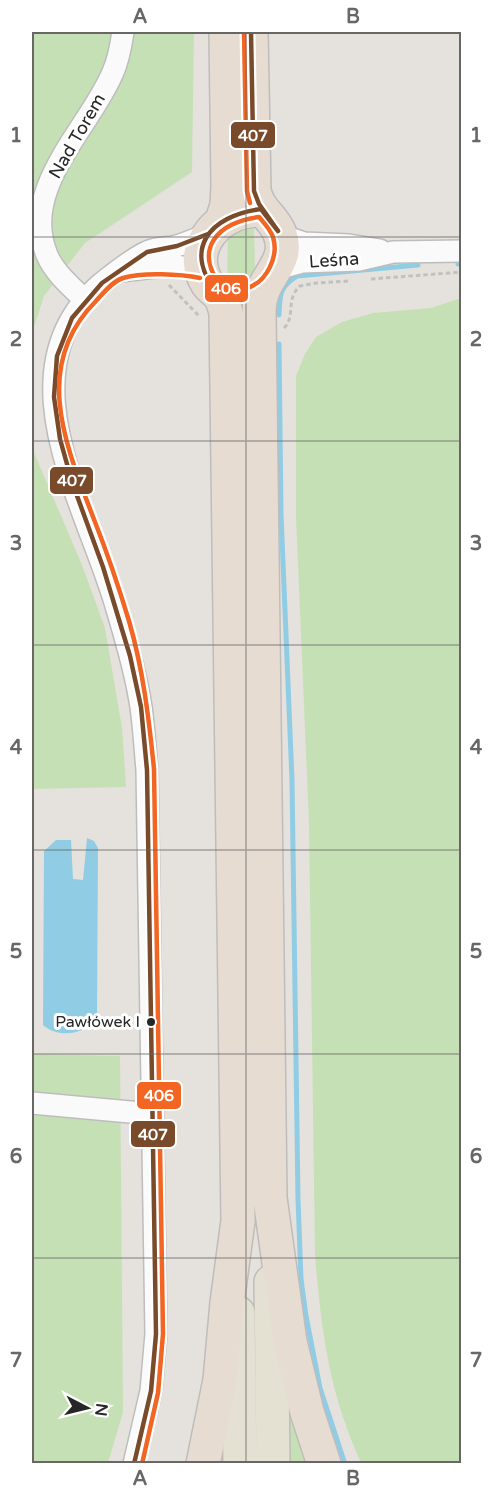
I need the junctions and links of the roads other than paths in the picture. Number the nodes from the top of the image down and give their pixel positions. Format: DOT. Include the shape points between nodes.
graph roads {
  1 [pos="123,32"];
  2 [pos="226,32"];
  3 [pos="251,32"];
  4 [pos="271,222"];
  5 [pos="215,228"];
  6 [pos="462,251"];
  7 [pos="393,252"];
  8 [pos="120,271"];
  9 [pos="271,278"];
  10 [pos="210,283"];
  11 [pos="86,300"];
  12 [pos="32,1103"];
  13 [pos="152,1114"];
  14 [pos="270,1198"];
  15 [pos="238,1221"];
  16 [pos="134,1464"];
  17 [pos="203,1464"];
  18 [pos="240,1464"];
  19 [pos="273,1464"];
  20 [pos="324,1464"];
  1 -- 11 [label="street, Nad Torem" via="113,72 58,166 41,214 41,236 47,257"];
  2 -- 5 [label="highway" via="227,205"];
  3 -- 4 [label="highway" via="254,191 257,203"];
  4 -- 5 [label="highway" via="236,214"];
  4 -- 7 [label="street, Leśna" via="304,243"];
  4 -- 9 [label="highway" via="282,251"];
  5 -- 8 [label="street" via="176,246 148,251"];
  5 -- 10 [label="highway" via="201,254"];
  6 -- 7 [label="street, Leśna"];
  7 -- 9 [label="street, Leśna" via="359,260 302,262"];
  8 -- 10 [label="street" via="172,266"];
  8 -- 11 [label="street"];
  9 -- 10 [label="highway" via="247,295"];
  9 -- 14 [label="highway" via="258,313"];
  10 -- 15 [label="highway" via="222,299 226,313"];
  11 -- 13 [label="street" via="56,350 52,399 56,431 68,471 116,603 141,708 149,822"];
  12 -- 13 [label="street"];
  13 -- 16 [label="street" via="156,1334 151,1391"];
  14 -- 19 [label="main road"];
  14 -- 20 [label="highway" via="290,1342"];
  15 -- 17 [label="highway" via="220,1380"];
  15 -- 18 [label="main road"];
}
